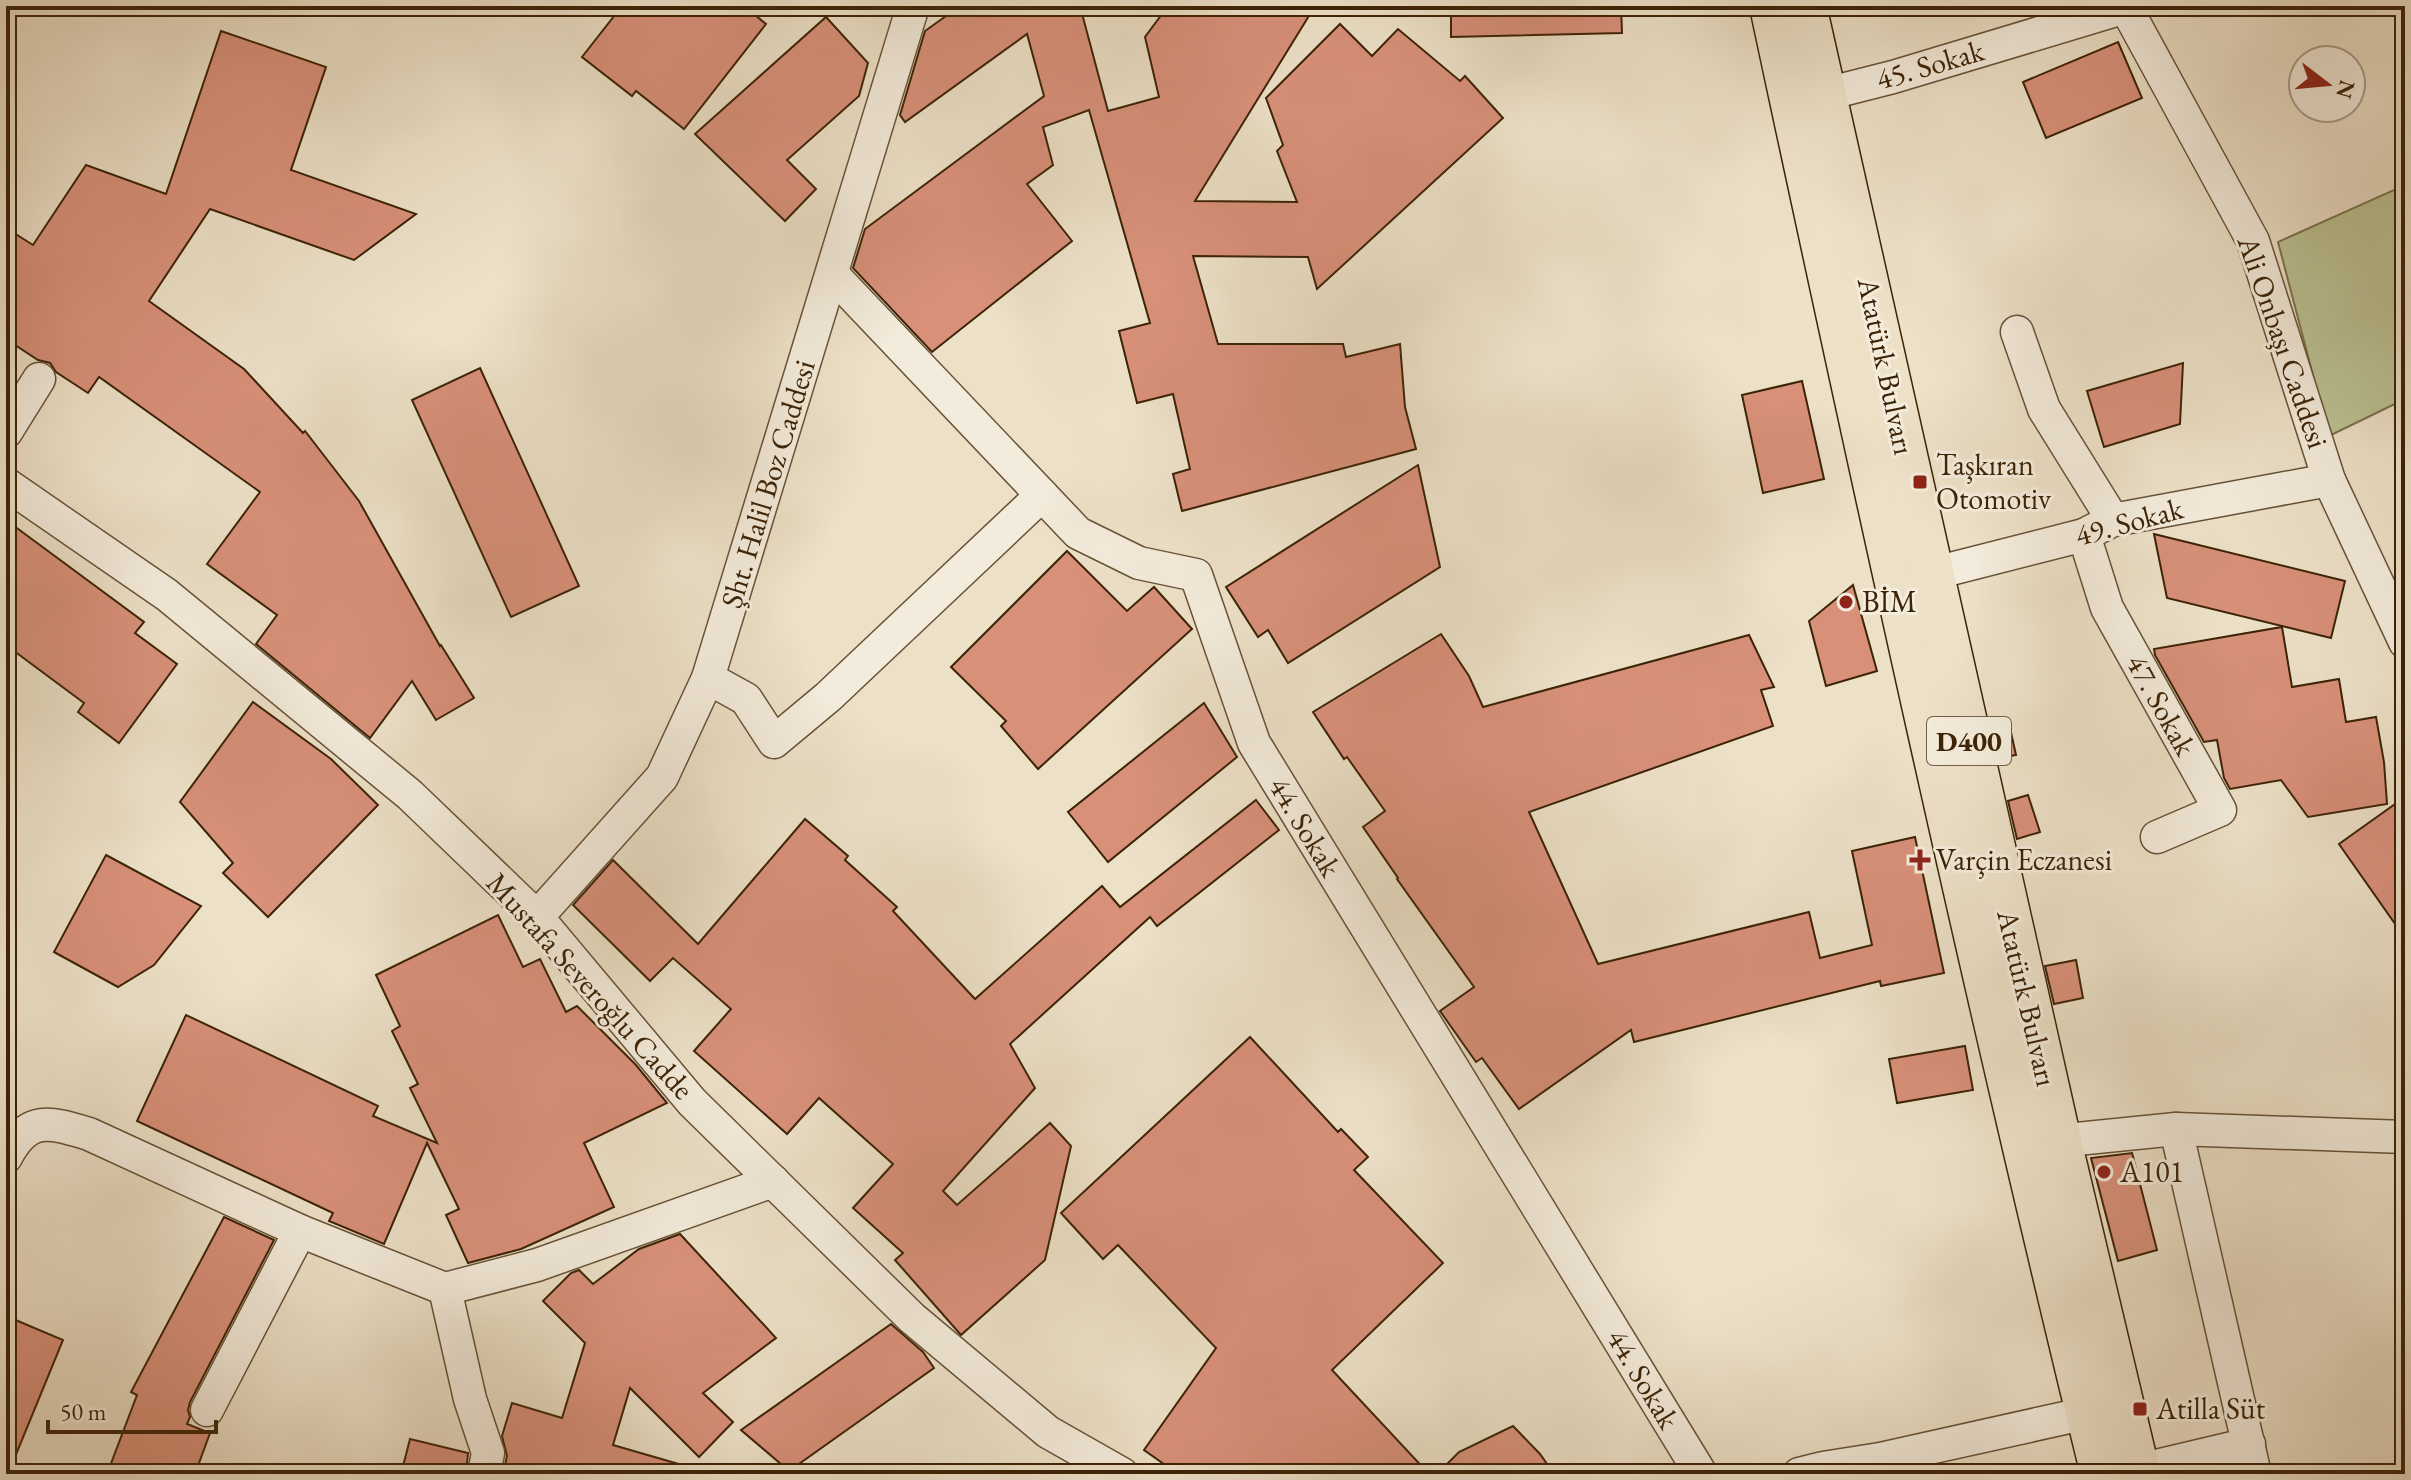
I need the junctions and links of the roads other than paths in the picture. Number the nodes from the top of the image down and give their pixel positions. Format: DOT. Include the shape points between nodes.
graph roads {
  1 [pos="913,6"];
  2 [pos="1771,6"];
  3 [pos="1805,6"];
  4 [pos="2125,7"];
  5 [pos="1826,94"];
  6 [pos="833,275"];
  7 [pos="2017,332"];
  8 [pos="39,379"];
  9 [pos="6,432"];
  10 [pos="2329,480"];
  11 [pos="6,484"];
  12 [pos="1042,495"];
  13 [pos="2113,520"];
  14 [pos="2084,535"];
  15 [pos="1931,574"];
  16 [pos="2405,642"];
  17 [pos="708,678"];
  18 [pos="2157,837"];
  19 [pos="537,917"];
  20 [pos="2176,1129"];
  21 [pos="2405,1137"];
  22 [pos="2041,1142"];
  23 [pos="6,1157"];
  24 [pos="773,1181"];
  25 [pos="300,1231"];
  26 [pos="445,1289"];
  27 [pos="207,1410"];
  28 [pos="2087,1413"];
  29 [pos="2252,1459"];
  30 [pos="2127,1473"];
  31 [pos="484,1474"];
  32 [pos="1122,1474"];
  33 [pos="1701,1474"];
  34 [pos="1799,1474"];
  1 -- 6 [label="street, Şht. Halil Boz Caddesi"];
  2 -- 22 [label="main road, Atatürk Bulvarı / D400" via="1890,563"];
  3 -- 5 [label="main road, Atatürk Bulvarı / D400"];
  4 -- 5 [label="street, 45. Sokak"];
  4 -- 10 [label="street, Ali Onbaşı Caddesi" via="2253,241"];
  5 -- 15 [label="main road, Atatürk Bulvarı / D400"];
  6 -- 12 [label="street, 44. Sokak"];
  6 -- 17 [label="street, Şht. Halil Boz Caddesi"];
  7 -- 13 [label="street" via="2044,409"];
  8 -- 9 [label="street"];
  10 -- 13 [label="street, 49. Sokak"];
  10 -- 16 [label="street, Ali Onbaşı Caddesi"];
  11 -- 19 [label="street, Mustafa Severoğlu Cadde" via="167,595 238,652 410,795"];
  12 -- 17 [label="street" via="774,742 746,699"];
  12 -- 33 [label="street, 44. Sokak" via="1078,533 1139,563 1196,575 1254,743"];
  13 -- 14 [label="street, 49. Sokak"];
  14 -- 15 [label="street, 49. Sokak"];
  14 -- 18 [label="street, 47. Sokak" via="2107,608 2220,810"];
  15 -- 22 [label="main road, Atatürk Bulvarı / D400"];
  17 -- 19 [label="street, Şht. Halil Boz Caddesi" via="662,777"];
  19 -- 24 [label="street, Mustafa Severoğlu Cadde" via="692,1102"];
  20 -- 21 [label="street"];
  20 -- 22 [label="street"];
  20 -- 29 [label="street"];
  22 -- 28 [label="main road, Atatürk Bulvarı / D400"];
  22 -- 30 [label="main road, Atatürk Bulvarı / D400"];
  23 -- 25 [label="street" via="34,1125 54,1124 89,1134"];
  24 -- 26 [label="street" via="537,1265"];
  24 -- 32 [label="street, Mustafa Severoğlu Cadde" via="912,1318 1048,1432"];
  25 -- 26 [label="street"];
  25 -- 27 [label="street"];
  26 -- 31 [label="street" via="488,1453"];
  28 -- 30 [label="main road, Atatürk Bulvarı / D400"];
  28 -- 34 [label="street"];
  29 -- 30 [label="street"];
}
